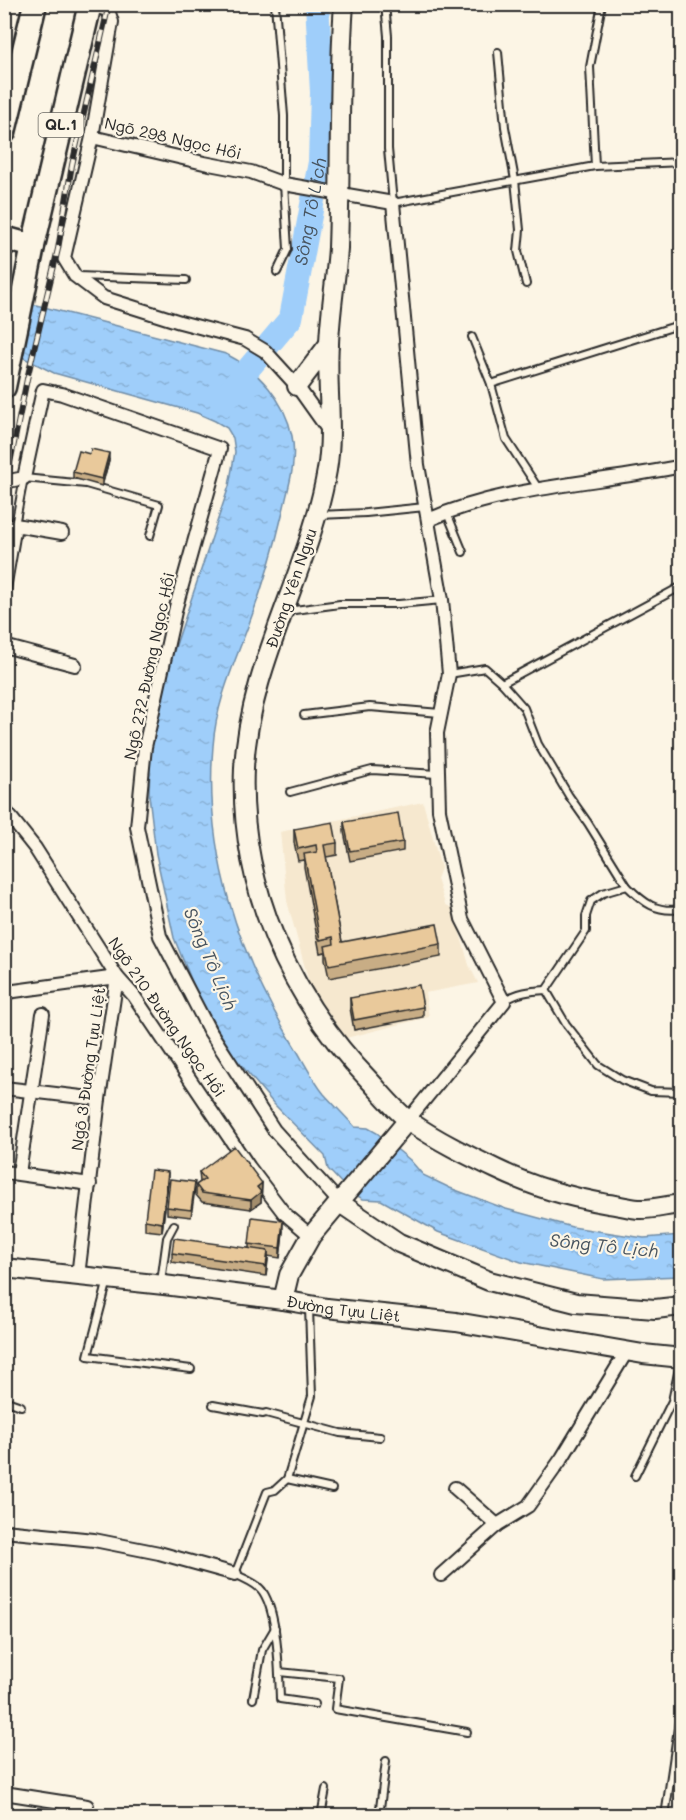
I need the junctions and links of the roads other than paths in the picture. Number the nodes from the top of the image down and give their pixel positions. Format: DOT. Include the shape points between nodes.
graph roads {
  1 [pos="35,4"];
  2 [pos="275,4"];
  3 [pos="344,4"];
  4 [pos="385,4"];
  5 [pos="602,4"];
  6 [pos="90,5"];
  7 [pos="498,52"];
  8 [pos="10,89"];
  9 [pos="4,132"];
  10 [pos="92,136"];
  11 [pos="681,162"];
  12 [pos="595,166"];
  13 [pos="515,180"];
  14 [pos="290,185"];
  15 [pos="333,194"];
  16 [pos="393,203"];
  17 [pos="4,238"];
  18 [pos="33,246"];
  19 [pos="277,272"];
  20 [pos="75,276"];
  21 [pos="186,280"];
  22 [pos="526,284"];
  23 [pos="681,324"];
  24 [pos="472,338"];
  25 [pos="329,344"];
  26 [pos="491,384"];
  27 [pos="297,386"];
  28 [pos="4,387"];
  29 [pos="329,431"];
  30 [pos="681,466"];
  31 [pos="24,478"];
  32 [pos="4,482"];
  33 [pos="537,488"];
  34 [pos="425,507"];
  35 [pos="447,512"];
  36 [pos="316,515"];
  37 [pos="428,520"];
  38 [pos="15,525"];
  39 [pos="62,533"];
  40 [pos="150,536"];
  41 [pos="463,552"];
  42 [pos="681,586"];
  43 [pos="4,590"];
  44 [pos="442,600"];
  45 [pos="284,612"];
  46 [pos="4,646"];
  47 [pos="75,665"];
  48 [pos="450,674"];
  49 [pos="502,683"];
  50 [pos="441,713"];
  51 [pos="304,715"];
  52 [pos="437,774"];
  53 [pos="290,792"];
  54 [pos="4,809"];
  55 [pos="627,886"];
  56 [pos="681,909"];
  57 [pos="117,977"];
  58 [pos="546,990"];
  59 [pos="6,994"];
  60 [pos="504,1002"];
  61 [pos="43,1014"];
  62 [pos="4,1088"];
  63 [pos="32,1091"];
  64 [pos="681,1092"];
  65 [pos="99,1099"];
  66 [pos="403,1126"];
  67 [pos="4,1172"];
  68 [pos="19,1173"];
  69 [pos="90,1184"];
  70 [pos="344,1199"];
  71 [pos="681,1204"];
  72 [pos="174,1225"];
  73 [pos="312,1236"];
  74 [pos="4,1268"];
  75 [pos="78,1276"];
  76 [pos="108,1279"];
  77 [pos="161,1285"];
  78 [pos="283,1300"];
  79 [pos="309,1305"];
  80 [pos="681,1306"];
  81 [pos="627,1351"];
  82 [pos="681,1358"];
  83 [pos="191,1369"];
  84 [pos="4,1400"];
  85 [pos="213,1405"];
  86 [pos="21,1406"];
  87 [pos="305,1424"];
  88 [pos="380,1437"];
  89 [pos="635,1476"];
  90 [pos="287,1479"];
  91 [pos="455,1488"];
  92 [pos="332,1489"];
  93 [pos="497,1525"];
  94 [pos="4,1531"];
  95 [pos="235,1574"];
  96 [pos="441,1575"];
  97 [pos="275,1627"];
  98 [pos="279,1672"];
  99 [pos="253,1699"];
  100 [pos="681,1701"];
  101 [pos="315,1704"];
  102 [pos="468,1732"];
  103 [pos="386,1761"];
  104 [pos="326,1789"];
  105 [pos="4,1793"];
  106 [pos="86,1815"];
  107 [pos="321,1815"];
  108 [pos="379,1815"];
  109 [pos="657,1815"];
  110 [pos="665,1815"];
  1 -- 8 [label="highway"];
  2 -- 14 [label="lane"];
  3 -- 15 [label="street, Đường Yên Ngưu"];
  4 -- 16 [label="lane"];
  5 -- 12 [label="lane" via="590,67"];
  6 -- 10 [label="street, Ngõ 298 Ngọc Hồi" via="108,10 112,22"];
  6 -- 18 [label="highway, QL.1"];
  7 -- 13 [label="lane"];
  8 -- 9 [label="highway"];
  10 -- 14 [label="street, Ngõ 298 Ngọc Hồi" via="251,172"];
  10 -- 20 [label="street" via="64,258"];
  11 -- 12 [label="lane"];
  12 -- 13 [label="lane"];
  13 -- 16 [label="lane"];
  13 -- 22 [label="lane" via="518,252"];
  14 -- 15 [label="street, Ngõ 298 Ngọc Hồi"];
  14 -- 19 [label="lane" via="288,249"];
  15 -- 16 [label="street, Ngõ 298 Ngọc Hồi"];
  15 -- 25 [label="street, Đường Yên Ngưu" via="337,265"];
  16 -- 34 [label="street"];
  17 -- 18 [label="highway"];
  18 -- 28 [label="highway, QL.1"];
  20 -- 21 [label="lane"];
  20 -- 27 [label="street" via="105,298 245,339 265,351"];
  23 -- 26 [label="lane"];
  24 -- 26 [label="lane"];
  25 -- 27 [label="street"];
  25 -- 29 [label="street, Đường Yên Ngưu"];
  26 -- 33 [label="lane" via="506,439"];
  27 -- 29 [label="street"];
  29 -- 36 [label="street, Đường Yên Ngưu" via="328,468"];
  30 -- 33 [label="street"];
  31 -- 32 [label="street"];
  31 -- 38 [label="lane"];
  31 -- 40 [label="lane" via="86,484 159,505"];
  31 -- 70 [label="street, Ngõ 272 Đường Ngọc Hồi" via="43,390 220,449 176,608 145,747 137,827 160,936 209,1030 274,1130"];
  33 -- 35 [label="street"];
  34 -- 36 [label="lane"];
  34 -- 37 [label="street"];
  35 -- 37 [label="street"];
  35 -- 41 [label="lane"];
  36 -- 45 [label="street, Đường Yên Ngưu"];
  37 -- 44 [label="street"];
  38 -- 39 [label="street"];
  38 -- 43 [label="street"];
  42 -- 49 [label="lane"];
  44 -- 45 [label="lane" via="340,604"];
  44 -- 48 [label="street"];
  45 -- 66 [label="street, Đường Yên Ngưu" via="248,730 243,808 251,865 268,923 305,999"];
  46 -- 47 [label="street"];
  48 -- 49 [label="lane" via="485,669"];
  48 -- 50 [label="street"];
  49 -- 55 [label="lane" via="524,708 538,744"];
  50 -- 51 [label="lane" via="370,708"];
  50 -- 52 [label="street" via="436,733"];
  52 -- 53 [label="lane" via="372,770"];
  52 -- 60 [label="street" via="439,810 462,919"];
  54 -- 57 [label="street, Ngõ 210 Đường Ngọc Hồi" via="35,848"];
  55 -- 56 [label="lane" via="646,904 669,911"];
  55 -- 58 [label="lane" via="591,901 586,931"];
  57 -- 59 [label="street, Ngõ 3 Đường Tựu Liệt"];
  57 -- 65 [label="street, Ngõ 3 Đường Tựu Liệt"];
  57 -- 73 [label="street, Ngõ 210 Đường Ngọc Hồi" via="134,996 249,1167 284,1213"];
  58 -- 60 [label="lane" via="515,994"];
  58 -- 64 [label="lane" via="598,1065 651,1091"];
  60 -- 66 [label="street"];
  61 -- 63 [label="street"];
  62 -- 63 [label="street"];
  63 -- 65 [label="street"];
  63 -- 68 [label="street"];
  65 -- 69 [label="street, Ngõ 3 Đường Tựu Liệt"];
  66 -- 70 [label="street"];
  66 -- 71 [label="street, Đường Yên Ngưu" via="530,1184 566,1196 640,1209"];
  67 -- 68 [label="street"];
  68 -- 69 [label="street"];
  69 -- 75 [label="street, Ngõ 3 Đường Tựu Liệt"];
  70 -- 73 [label="street"];
  70 -- 80 [label="street" via="399,1243 489,1281 576,1303 656,1309"];
  72 -- 77 [label="lane" via="167,1238"];
  73 -- 78 [label="street" via="289,1275"];
  74 -- 75 [label="street, Đường Tựu Liệt"];
  75 -- 76 [label="street, Đường Tựu Liệt"];
  76 -- 77 [label="street, Đường Tựu Liệt"];
  76 -- 83 [label="lane" via="88,1356"];
  77 -- 78 [label="street, Đường Tựu Liệt"];
  78 -- 79 [label="street, Đường Tựu Liệt"];
  79 -- 81 [label="street, Đường Tựu Liệt" via="456,1322"];
  79 -- 87 [label="lane" via="312,1396"];
  81 -- 82 [label="street, Đường Tựu Liệt"];
  81 -- 93 [label="street" via="528,1506"];
  82 -- 89 [label="lane" via="672,1401"];
  84 -- 86 [label="lane"];
  85 -- 87 [label="lane"];
  87 -- 88 [label="lane"];
  87 -- 90 [label="lane"];
  90 -- 92 [label="lane"];
  90 -- 95 [label="lane" via="267,1492"];
  91 -- 93 [label="street"];
  93 -- 96 [label="street"];
  94 -- 95 [label="street" via="94,1540"];
  95 -- 97 [label="lane" via="263,1593"];
  97 -- 98 [label="lane"];
  97 -- 99 [label="lane" via="262,1650"];
  98 -- 101 [label="lane" via="280,1699"];
  98 -- 102 [label="lane" via="339,1677 335,1709"];
  100 -- 110 [label="lane"];
  103 -- 108 [label="lane"];
  104 -- 107 [label="lane"];
  105 -- 106 [label="street" via="87,1806"];
  109 -- 110 [label="lane"];
}
